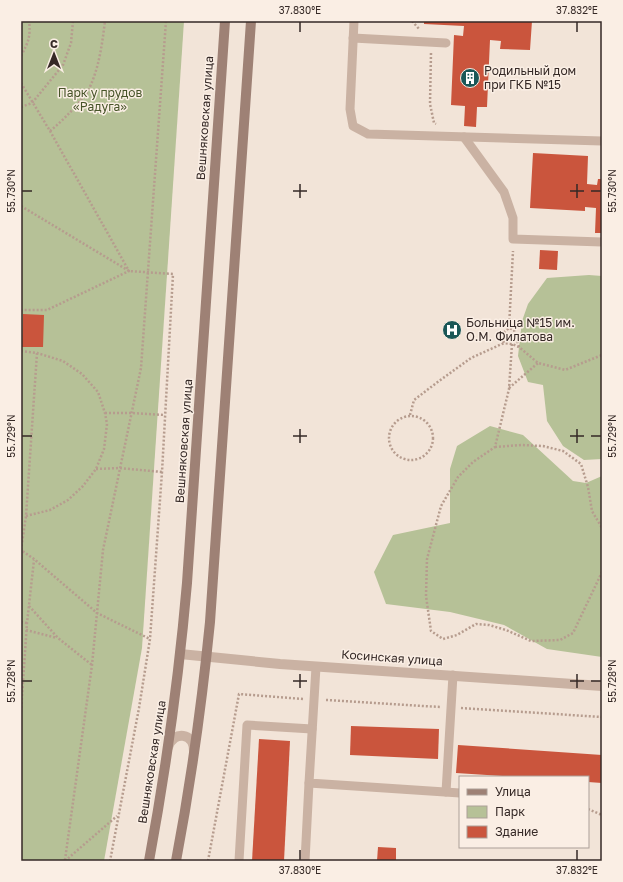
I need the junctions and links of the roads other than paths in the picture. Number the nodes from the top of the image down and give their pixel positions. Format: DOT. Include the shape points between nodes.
graph roads {
  1 [pos="225,21"];
  2 [pos="251,21"];
  3 [pos="354,21"];
  4 [pos="353,38"];
  5 [pos="446,43"];
  6 [pos="464,137"];
  7 [pos="602,141"];
  8 [pos="602,242"];
  9 [pos="180,654"];
  10 [pos="207,657"];
  11 [pos="316,667"];
  12 [pos="453,675"];
  13 [pos="602,686"];
  14 [pos="312,729"];
  15 [pos="168,747"];
  16 [pos="194,751"];
  17 [pos="309,783"];
  18 [pos="446,792"];
  19 [pos="459,793"];
  20 [pos="149,861"];
  21 [pos="176,861"];
  22 [pos="239,861"];
  23 [pos="305,861"];
  1 -- 9 [label="main road, Вешняковская улица" via="188,575"];
  2 -- 10 [label="main road" via="214,585"];
  3 -- 4 [label="lane"];
  4 -- 5 [label="lane"];
  4 -- 6 [label="lane" via="350,109 353,126 368,134"];
  6 -- 7 [label="lane"];
  6 -- 8 [label="lane" via="504,192 513,218 513,239"];
  9 -- 10 [label="street, Косинская улица"];
  9 -- 15 [label="main road, Вешняковская улица"];
  10 -- 11 [label="street, Косинская улица"];
  10 -- 16 [label="main road"];
  11 -- 12 [label="street, Косинская улица"];
  11 -- 14 [label="lane"];
  12 -- 13 [label="street, Косинская улица"];
  12 -- 18 [label="lane"];
  14 -- 17 [label="lane"];
  14 -- 22 [label="lane" via="246,726"];
  15 -- 16 [label="street" via="173,738 183,736 192,741"];
  15 -- 20 [label="main road, Вешняковская улица"];
  16 -- 21 [label="main road"];
  17 -- 18 [label="lane"];
  17 -- 23 [label="lane"];
  18 -- 19 [label="lane"];
}
